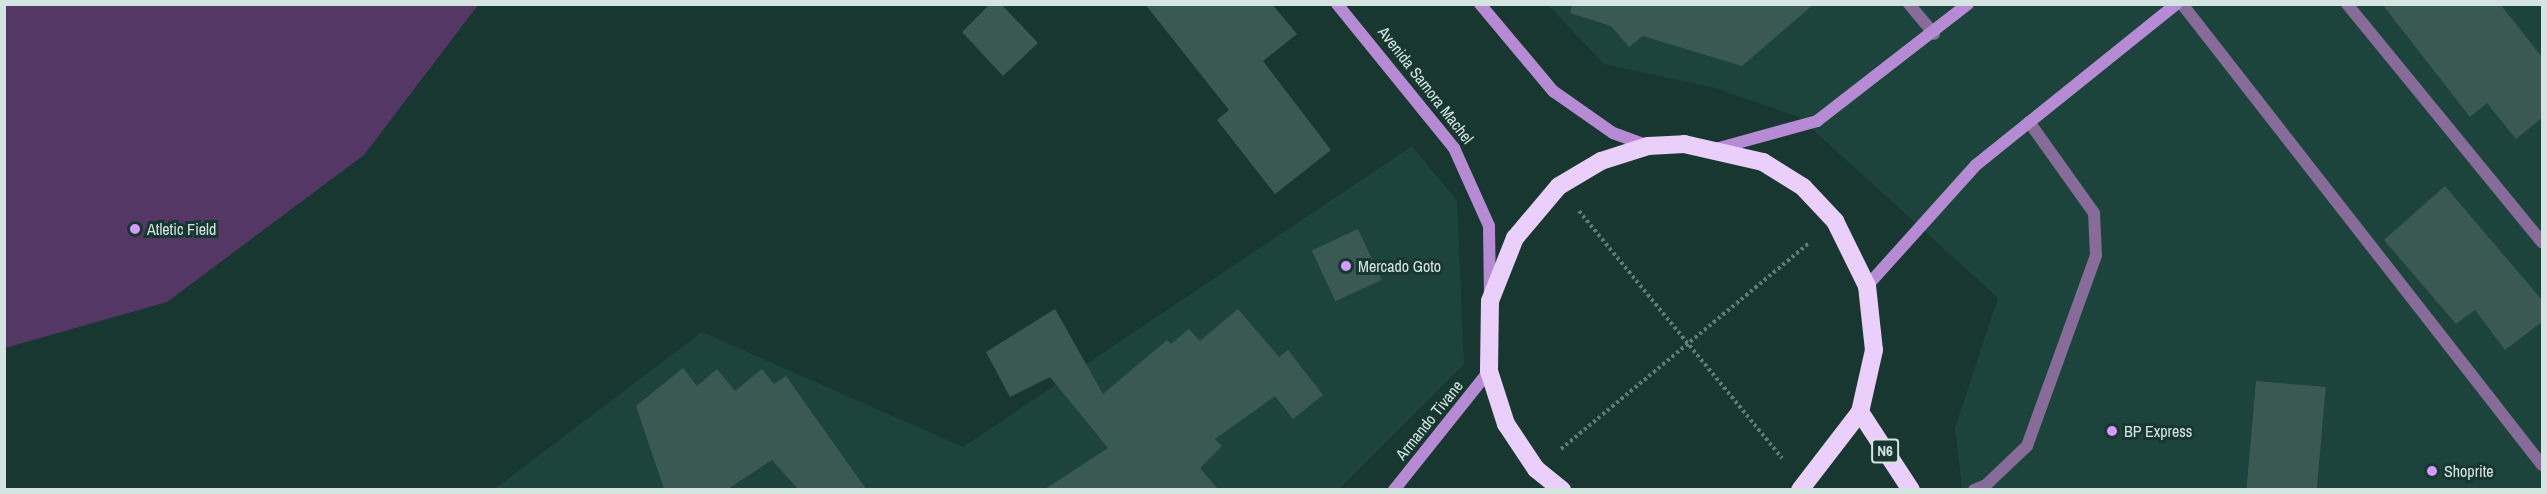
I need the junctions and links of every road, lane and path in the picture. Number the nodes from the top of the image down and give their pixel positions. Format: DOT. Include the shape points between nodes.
graph roads {
  1 [pos="1337,4"];
  2 [pos="1480,4"];
  3 [pos="1909,4"];
  4 [pos="1968,4"];
  5 [pos="2176,4"];
  6 [pos="2182,4"];
  7 [pos="2347,4"];
  8 [pos="1934,34"];
  9 [pos="2029,122"];
  10 [pos="1648,146"];
  11 [pos="1719,148"];
  12 [pos="1559,186"];
  13 [pos="1835,221"];
  14 [pos="2542,242"];
  15 [pos="1867,286"];
  16 [pos="1490,301"];
  17 [pos="1688,343"];
  18 [pos="1489,371"];
  19 [pos="1860,412"];
  20 [pos="2542,465"];
  21 [pos="1536,469"];
  22 [pos="1803,488"];
  23 [pos="1394,489"];
  24 [pos="1562,489"];
  25 [pos="1911,489"];
  26 [pos="1974,489"];
  1 -- 16 [label="street, Avenida Samora Machel" via="1454,148 1489,226"];
  2 -- 10 [label="street" via="1553,91 1613,133"];
  3 -- 8 [label="street"];
  4 -- 8 [label="street"];
  5 -- 9 [label="street"];
  6 -- 20 [label="street"];
  7 -- 14 [label="street"];
  8 -- 11 [label="street" via="1817,121"];
  9 -- 15 [label="street" via="1976,165"];
  9 -- 26 [label="street" via="2094,213 2096,255 2027,446 1986,485"];
  10 -- 11 [label="highway"];
  10 -- 12 [label="highway" via="1601,161"];
  11 -- 13 [label="highway" via="1783,174"];
  12 -- 16 [label="highway" via="1515,238"];
  12 -- 17 [label="path"];
  13 -- 15 [label="highway"];
  13 -- 17 [label="path"];
  15 -- 19 [label="highway" via="1874,350"];
  16 -- 18 [label="highway"];
  17 -- 21 [label="path"];
  17 -- 22 [label="path"];
  18 -- 21 [label="highway" via="1506,424"];
  18 -- 23 [label="street, Armando Tivane"];
  19 -- 22 [label="highway"];
  19 -- 25 [label="highway, N6"];
  21 -- 24 [label="highway"];
}
